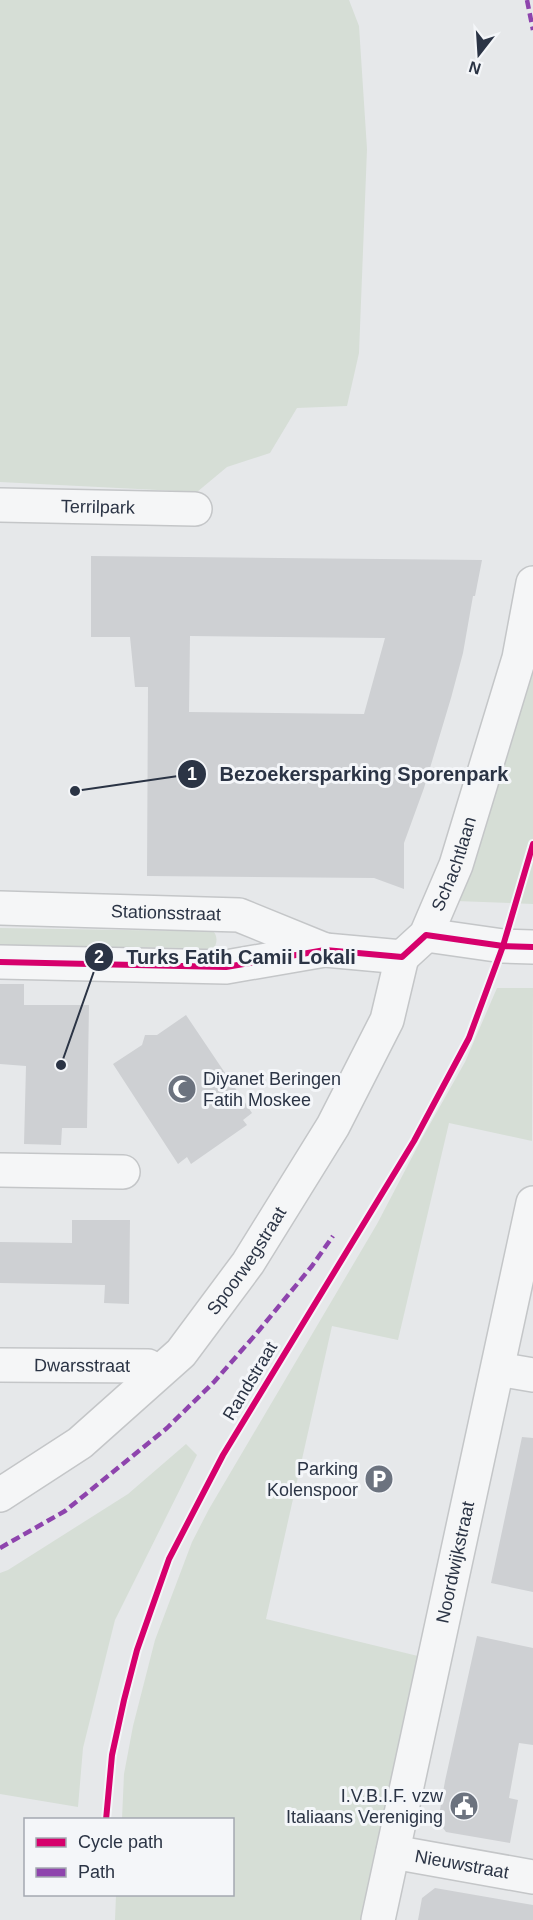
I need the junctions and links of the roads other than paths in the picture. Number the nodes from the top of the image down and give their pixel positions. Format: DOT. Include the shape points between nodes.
graph roads {
  1 [pos="0,505"];
  2 [pos="195,509"];
  3 [pos="533,583"];
  4 [pos="0,908"];
  5 [pos="426,935"];
  6 [pos="533,946"];
  7 [pos="326,950"];
  8 [pos="402,957"];
  9 [pos="0,962"];
  10 [pos="0,1170"];
  11 [pos="123,1172"];
  12 [pos="533,1203"];
  13 [pos="0,1365"];
  14 [pos="148,1366"];
  15 [pos="498,1369"];
  16 [pos="533,1375"];
  17 [pos="0,1495"];
  18 [pos="393,1852"];
  19 [pos="533,1876"];
  20 [pos="378,1920"];
  1 -- 2 [label="street, Terrilpark"];
  3 -- 5 [label="street, Schachtlaan" via="519,658 495,741 456,865"];
  4 -- 7 [label="street, Stationsstraat" via="239,915"];
  5 -- 6 [label="street" via="503,946"];
  5 -- 8 [label="street"];
  7 -- 8 [label="street, Stationsstraat"];
  7 -- 9 [label="street, Stationsstraat" via="226,967"];
  8 -- 17 [label="street, Spoorwegstraat" via="387,1020 333,1126 249,1263 181,1353 80,1443"];
  10 -- 11 [label="street"];
  12 -- 15 [label="street, Noordwijkstraat"];
  13 -- 14 [label="street, Dwarsstraat"];
  15 -- 16 [label="street"];
  15 -- 18 [label="street, Noordwijkstraat"];
  18 -- 19 [label="street, Nieuwstraat"];
  18 -- 20 [label="street, Noordwijkstraat"];
}
